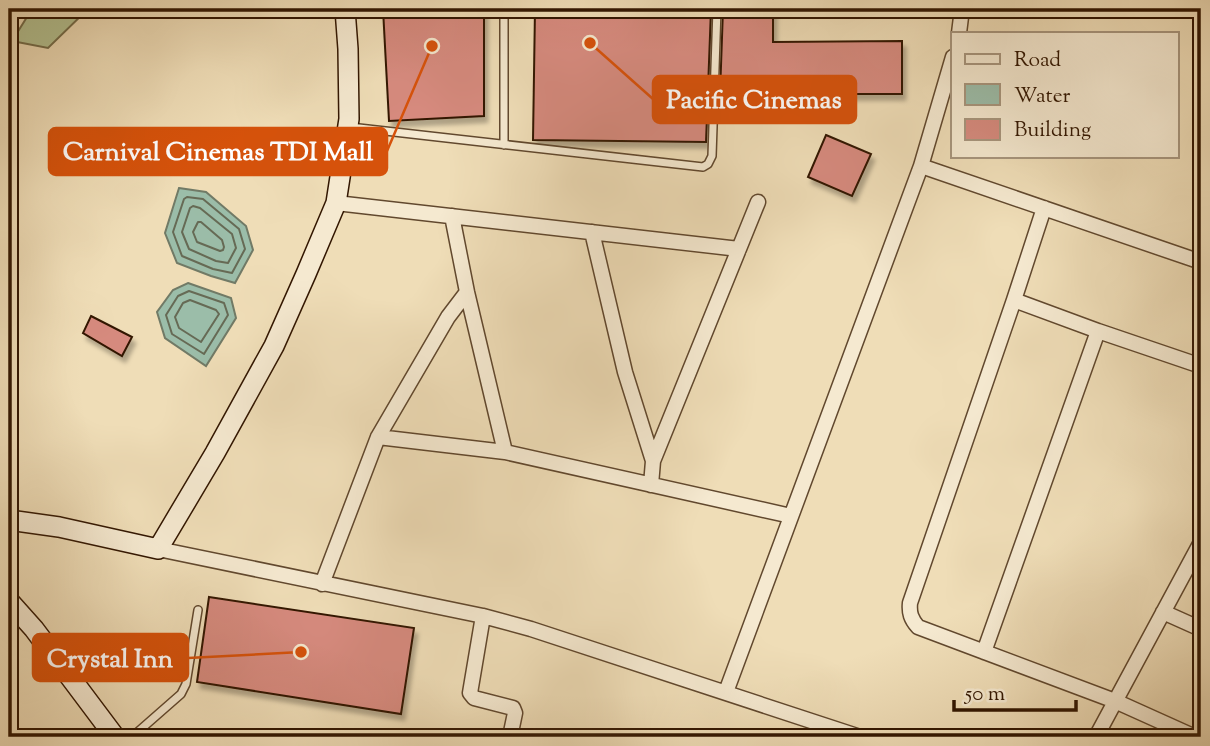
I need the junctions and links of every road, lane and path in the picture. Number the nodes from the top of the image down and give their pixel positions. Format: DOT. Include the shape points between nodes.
graph roads {
  1 [pos="345,9"];
  2 [pos="504,9"];
  3 [pos="717,9"];
  4 [pos="962,9"];
  5 [pos="959,32"];
  6 [pos="951,64"];
  7 [pos="347,126"];
  8 [pos="505,145"];
  9 [pos="921,166"];
  10 [pos="758,202"];
  11 [pos="336,203"];
  12 [pos="1044,208"];
  13 [pos="452,216"];
  14 [pos="592,232"];
  15 [pos="739,249"];
  16 [pos="1201,262"];
  17 [pos="467,292"];
  18 [pos="1014,300"];
  19 [pos="1098,331"];
  20 [pos="1201,366"];
  21 [pos="378,437"];
  22 [pos="505,452"];
  23 [pos="653,461"];
  24 [pos="651,485"];
  25 [pos="791,516"];
  26 [pos="9,520"];
  27 [pos="59,527"];
  28 [pos="9,538"];
  29 [pos="1201,542"];
  30 [pos="158,549"];
  31 [pos="322,584"];
  32 [pos="9,601"];
  33 [pos="198,610"];
  34 [pos="1163,612"];
  35 [pos="483,616"];
  36 [pos="1201,629"];
  37 [pos="984,652"];
  38 [pos="726,692"];
  39 [pos="1115,701"];
  40 [pos="115,737"];
  41 [pos="132,737"];
  42 [pos="510,737"];
  43 [pos="860,737"];
  44 [pos="1096,737"];
  45 [pos="1195,737"];
  1 -- 7 [label="main road"];
  2 -- 8 [label="lane"];
  3 -- 8 [label="lane" via="712,156 708,164 695,167"];
  4 -- 5 [label="street"];
  6 -- 9 [label="street"];
  7 -- 8 [label="lane"];
  7 -- 11 [label="main road"];
  9 -- 12 [label="street"];
  9 -- 25 [label="street"];
  10 -- 15 [label="street"];
  11 -- 13 [label="street"];
  11 -- 30 [label="main road" via="274,346"];
  12 -- 16 [label="street"];
  12 -- 18 [label="street"];
  13 -- 14 [label="street"];
  13 -- 17 [label="street"];
  14 -- 15 [label="street"];
  14 -- 23 [label="street" via="625,372"];
  15 -- 23 [label="street"];
  17 -- 21 [label="street"];
  17 -- 22 [label="street"];
  18 -- 19 [label="street"];
  18 -- 37 [label="street" via="909,611 918,627"];
  19 -- 20 [label="street"];
  19 -- 37 [label="street"];
  21 -- 22 [label="street"];
  21 -- 31 [label="street"];
  22 -- 24 [label="street"];
  23 -- 24 [label="street"];
  24 -- 25 [label="street"];
  25 -- 38 [label="street"];
  26 -- 27 [label="main road"];
  27 -- 28 [label="main road"];
  27 -- 30 [label="main road"];
  29 -- 34 [label="street"];
  30 -- 31 [label="street"];
  31 -- 35 [label="street"];
  32 -- 40 [label="main road"];
  33 -- 41 [label="lane" via="181,694"];
  34 -- 36 [label="street"];
  34 -- 39 [label="street"];
  35 -- 38 [label="street"];
  35 -- 42 [label="street" via="471,696 513,708"];
  37 -- 39 [label="street"];
  38 -- 43 [label="street"];
  39 -- 44 [label="street"];
  39 -- 45 [label="street"];
}
